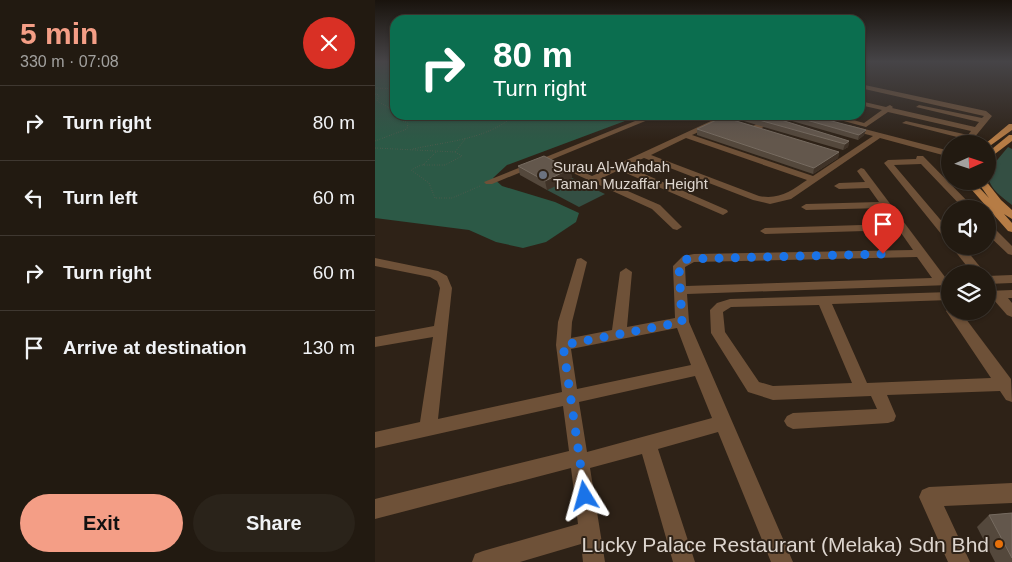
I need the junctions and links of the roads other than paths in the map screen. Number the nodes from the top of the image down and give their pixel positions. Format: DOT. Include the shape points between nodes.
graph roads {
  1 [pos="878,87"];
  2 [pos="905,89"];
  3 [pos="865,95"];
  4 [pos="897,102"];
  5 [pos="865,104"];
  6 [pos="887,110"];
  7 [pos="865,113"];
  8 [pos="878,116"];
  9 [pos="887,118"];
  10 [pos="643,120"];
  11 [pos="719,120"];
  12 [pos="772,120"];
  13 [pos="832,120"];
  14 [pos="837,120"];
  15 [pos="896,121"];
  16 [pos="985,121"];
  17 [pos="866,125"];
  18 [pos="1012,126"];
  19 [pos="976,130"];
  20 [pos="765,131"];
  21 [pos="685,135"];
  22 [pos="887,135"];
  23 [pos="946,135"];
  24 [pos="972,135"];
  25 [pos="1012,137"];
  26 [pos="902,138"];
  27 [pos="996,139"];
  28 [pos="941,144"];
  29 [pos="996,150"];
  30 [pos="941,151"];
  31 [pos="644,155"];
  32 [pos="544,158"];
  33 [pos="619,166"];
  34 [pos="861,171"];
  35 [pos="593,179"];
  36 [pos="813,179"];
  37 [pos="489,182"];
  38 [pos="871,185"];
  39 [pos="839,186"];
  40 [pos="976,190"];
  41 [pos="988,190"];
  42 [pos="961,200"];
  43 [pos="886,205"];
  44 [pos="806,207"];
  45 [pos="723,212"];
  46 [pos="1012,216"];
  47 [pos="677,227"];
  48 [pos="902,227"];
  49 [pos="941,227"];
  50 [pos="1012,229"];
  51 [pos="765,231"];
  52 [pos="996,236"];
  53 [pos="1012,252"];
  54 [pos="921,253"];
  55 [pos="964,255"];
  56 [pos="375,262"];
  57 [pos="581,262"];
  58 [pos="973,265"];
  59 [pos="626,272"];
  60 [pos="941,276"];
  61 [pos="1012,279"];
  62 [pos="996,280"];
  63 [pos="941,282"];
  64 [pos="680,290"];
  65 [pos="1012,294"];
  66 [pos="996,295"];
  67 [pos="941,296"];
  68 [pos="996,298"];
  69 [pos="824,301"];
  70 [pos="1012,312"];
  71 [pos="959,320"];
  72 [pos="682,322"];
  73 [pos="441,330"];
  74 [pos="619,334"];
  75 [pos="375,342"];
  76 [pos="563,345"];
  77 [pos="700,369"];
  78 [pos="869,389"];
  79 [pos="1008,390"];
  80 [pos="570,400"];
  81 [pos="793,421"];
  82 [pos="723,423"];
  83 [pos="427,429"];
  84 [pos="375,440"];
  85 [pos="648,444"];
  86 [pos="580,460"];
  87 [pos="1012,494"];
  88 [pos="375,509"];
  89 [pos="590,531"];
  90 [pos="483,562"];
  91 [pos="594,562"];
  92 [pos="684,562"];
  93 [pos="782,562"];
  94 [pos="959,562"];
  1 -- 2 [label="street"];
  2 -- 4 [label="street"];
  2 -- 16 [label="street" via="981,111 988,116"];
  3 -- 4 [label="street"];
  4 -- 6 [label="street"];
  4 -- 16 [label="street"];
  5 -- 6 [label="street"];
  6 -- 8 [label="street"];
  6 -- 19 [label="street"];
  7 -- 8 [label="street"];
  8 -- 9 [label="street"];
  8 -- 17 [label="street"];
  10 -- 32 [label="street"];
  11 -- 21 [label="street"];
  12 -- 20 [label="street" via="751,126"];
  13 -- 22 [label="street"];
  14 -- 17 [label="street"];
  15 -- 23 [label="street"];
  16 -- 19 [label="street"];
  17 -- 22 [label="street"];
  18 -- 27 [label="main road"];
  19 -- 24 [label="street"];
  21 -- 31 [label="street"];
  21 -- 36 [label="street"];
  22 -- 26 [label="street"];
  22 -- 36 [label="street" via="858,145"];
  25 -- 29 [label="main road"];
  26 -- 28 [label="street"];
  26 -- 30 [label="street"];
  31 -- 33 [label="street"];
  31 -- 36 [label="street" via="763,200 783,199"];
  32 -- 35 [label="street"];
  32 -- 37 [label="street"];
  33 -- 35 [label="street"];
  33 -- 45 [label="street"];
  34 -- 38 [label="street"];
  35 -- 47 [label="street" via="656,207"];
  38 -- 39 [label="street"];
  38 -- 43 [label="street"];
  40 -- 50 [label="main road"];
  41 -- 46 [label="main road"];
  42 -- 49 [label="street" via="922,159 888,163"];
  43 -- 44 [label="street"];
  43 -- 48 [label="street"];
  48 -- 51 [label="street"];
  48 -- 54 [label="street"];
  52 -- 53 [label="street"];
  54 -- 60 [label="street"];
  54 -- 64 [label="street" via="687,259 679,266"];
  55 -- 58 [label="street"];
  56 -- 73 [label="street" via="434,274 443,279 446,288"];
  57 -- 76 [label="street" via="565,322"];
  59 -- 74 [label="street"];
  61 -- 62 [label="street"];
  63 -- 64 [label="street"];
  64 -- 72 [label="street"];
  65 -- 66 [label="street"];
  67 -- 69 [label="street"];
  68 -- 70 [label="street"];
  69 -- 78 [label="street"];
  69 -- 78 [label="street" via="722,306 715,317 718,333 754,387 762,391 773,394"];
  71 -- 79 [label="street"];
  72 -- 74 [label="street"];
  72 -- 77 [label="street"];
  73 -- 75 [label="street"];
  73 -- 83 [label="street"];
  74 -- 76 [label="street"];
  76 -- 80 [label="street"];
  77 -- 80 [label="street"];
  77 -- 82 [label="street"];
  78 -- 79 [label="street"];
  78 -- 81 [label="street" via="888,416"];
  80 -- 83 [label="street"];
  80 -- 86 [label="street"];
  82 -- 85 [label="street"];
  82 -- 93 [label="street"];
  83 -- 84 [label="street"];
  85 -- 86 [label="street"];
  85 -- 92 [label="street"];
  86 -- 88 [label="street"];
  86 -- 89 [label="street"];
  87 -- 94 [label="street" via="929,497"];
  89 -- 90 [label="street"];
  89 -- 91 [label="street"];
}
